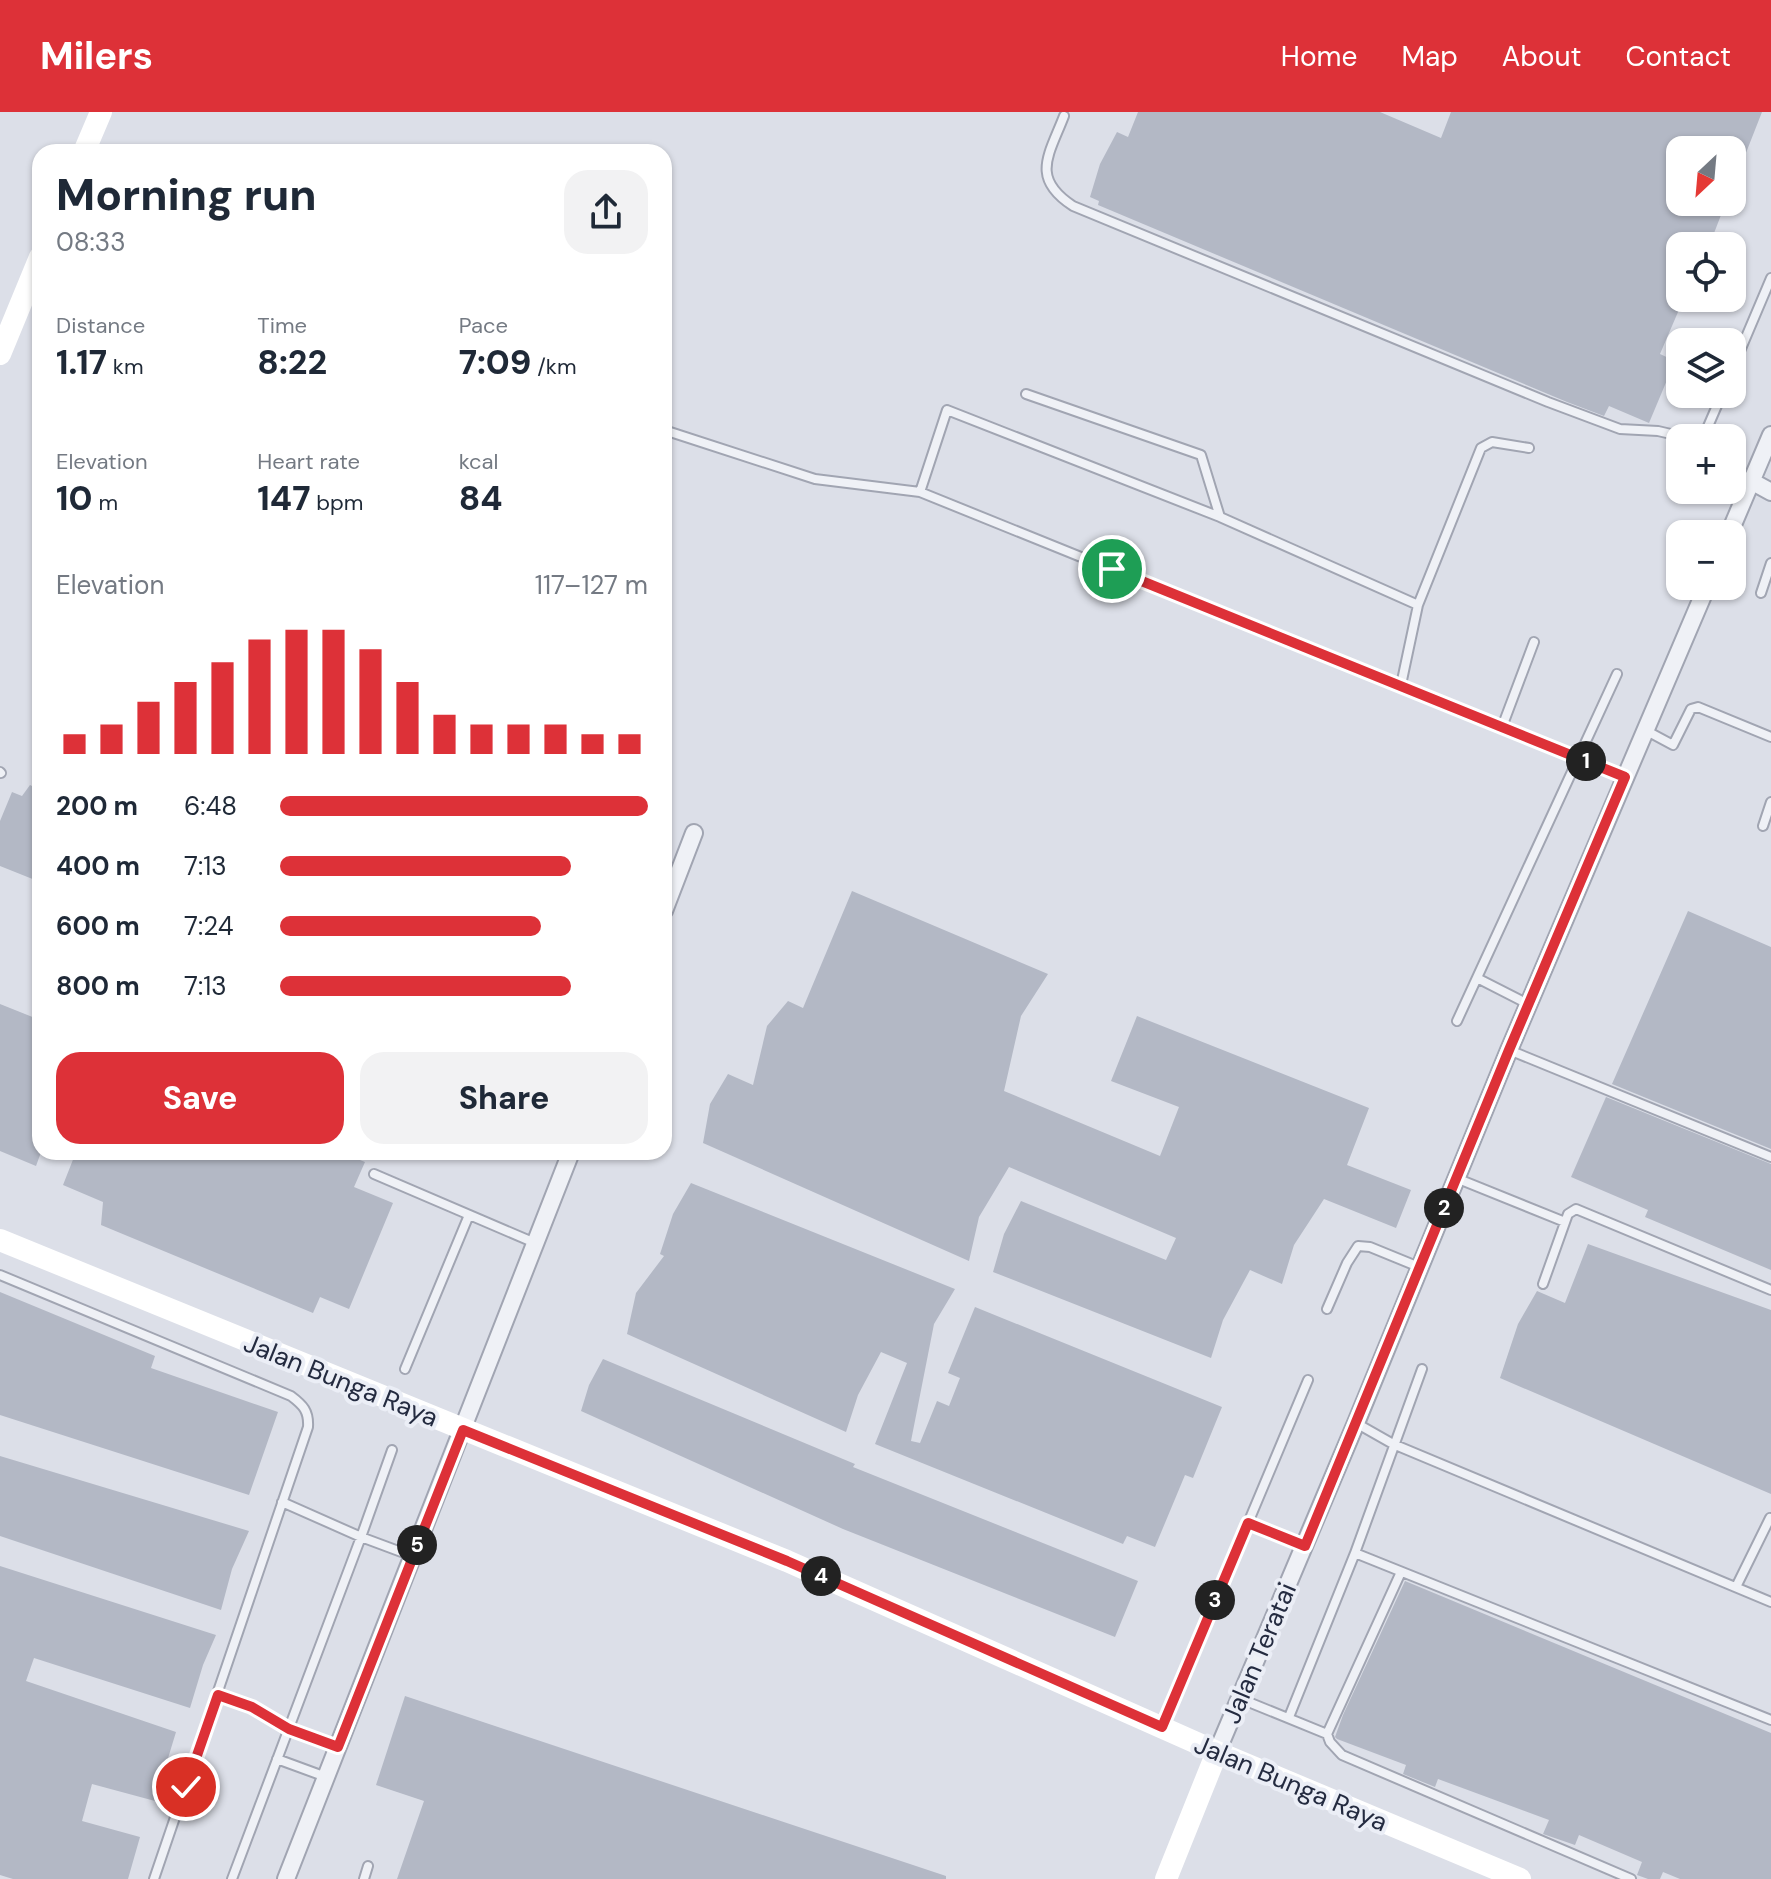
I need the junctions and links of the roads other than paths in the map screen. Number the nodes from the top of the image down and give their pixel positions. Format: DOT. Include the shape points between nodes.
graph roads {
  1 [pos="101,112"];
  2 [pos="1064,116"];
  3 [pos="87,144"];
  4 [pos="1771,278"];
  5 [pos="32,287"];
  6 [pos="1746,337"];
  7 [pos="0,354"];
  8 [pos="1026,394"];
  9 [pos="672,433"];
  10 [pos="1666,433"];
  11 [pos="1771,435"];
  12 [pos="1529,448"];
  13 [pos="1746,477"];
  14 [pos="1751,481"];
  15 [pos="920,492"];
  16 [pos="1771,492"];
  17 [pos="1220,517"];
  18 [pos="1735,520"];
  19 [pos="1771,563"];
  20 [pos="1761,593"];
  21 [pos="1701,600"];
  22 [pos="1418,605"];
  23 [pos="1534,642"];
  24 [pos="1617,674"];
  25 [pos="1401,685"];
  26 [pos="1502,727"];
  27 [pos="1645,730"];
  28 [pos="1771,737"];
  29 [pos="1577,757"];
  30 [pos="1625,777"];
  31 [pos="1771,802"];
  32 [pos="1763,826"];
  33 [pos="694,833"];
  34 [pos="672,890"];
  35 [pos="1477,978"];
  36 [pos="1528,1004"];
  37 [pos="1457,1021"];
  38 [pos="1509,1050"];
  39 [pos="1771,1157"];
  40 [pos="568,1160"];
  41 [pos="374,1174"];
  42 [pos="1456,1178"];
  43 [pos="469,1215"];
  44 [pos="1565,1222"];
  45 [pos="0,1240"];
  46 [pos="535,1243"];
  47 [pos="1420,1267"];
  48 [pos="0,1275"];
  49 [pos="1543,1284"];
  50 [pos="1771,1290"];
  51 [pos="1327,1309"];
  52 [pos="405,1369"];
  53 [pos="1422,1369"];
  54 [pos="1308,1380"];
  55 [pos="1356,1423"];
  56 [pos="463,1430"];
  57 [pos="1393,1444"];
  58 [pos="392,1450"];
  59 [pos="282,1502"];
  60 [pos="1770,1518"];
  61 [pos="1248,1523"];
  62 [pos="361,1537"];
  63 [pos="1305,1546"];
  64 [pos="1355,1553"];
  65 [pos="413,1556"];
  66 [pos="1401,1572"];
  67 [pos="1736,1587"];
  68 [pos="1771,1602"];
  69 [pos="218,1695"];
  70 [pos="1241,1699"];
  71 [pos="1289,1717"];
  72 [pos="1771,1720"];
  73 [pos="1162,1727"];
  74 [pos="289,1729"];
  75 [pos="1327,1734"];
  76 [pos="338,1747"];
  77 [pos="1217,1752"];
  78 [pos="277,1759"];
  79 [pos="326,1777"];
  80 [pos="368,1866"];
  81 [pos="154,1879"];
  82 [pos="232,1879"];
  83 [pos="286,1879"];
  84 [pos="364,1879"];
  85 [pos="1166,1879"];
  86 [pos="1520,1879"];
  87 [pos="1631,1879"];
  1 -- 3 [label="street"];
  2 -- 10 [label="lane" via="1045,164 1046,178 1059,198 1073,206 1548,402 1620,429"];
  4 -- 6 [label="lane"];
  5 -- 7 [label="street"];
  8 -- 17 [label="lane" via="1201,455"];
  9 -- 15 [label="lane" via="815,479"];
  11 -- 14 [label="street"];
  12 -- 22 [label="lane" via="1492,442 1481,448"];
  13 -- 14 [label="lane"];
  14 -- 16 [label="street"];
  14 -- 18 [label="street"];
  15 -- 17 [label="lane" via="947,410"];
  15 -- 25 [label="lane"];
  17 -- 22 [label="lane"];
  19 -- 20 [label="lane"];
  21 -- 27 [label="street, Jalan Teratai"];
  22 -- 25 [label="lane"];
  23 -- 26 [label="lane"];
  24 -- 29 [label="lane"];
  25 -- 26 [label="lane"];
  26 -- 29 [label="lane"];
  27 -- 28 [label="lane" via="1672,746 1691,709 1698,707"];
  27 -- 30 [label="street, Jalan Teratai"];
  29 -- 30 [label="lane"];
  29 -- 35 [label="lane"];
  30 -- 36 [label="street, Jalan Teratai"];
  31 -- 32 [label="lane"];
  33 -- 34 [label="street"];
  35 -- 36 [label="lane"];
  35 -- 37 [label="lane"];
  36 -- 38 [label="street, Jalan Teratai"];
  38 -- 39 [label="lane"];
  38 -- 42 [label="street, Jalan Teratai"];
  40 -- 46 [label="street"];
  41 -- 43 [label="lane"];
  42 -- 44 [label="lane"];
  42 -- 47 [label="street, Jalan Teratai"];
  43 -- 46 [label="lane"];
  43 -- 52 [label="lane"];
  44 -- 49 [label="lane"];
  44 -- 50 [label="lane" via="1571,1211 1578,1210"];
  45 -- 56 [label="street, Jalan Bunga Raya"];
  46 -- 56 [label="street"];
  47 -- 51 [label="lane" via="1358,1246"];
  47 -- 55 [label="street, Jalan Teratai"];
  48 -- 59 [label="lane" via="303,1405 308,1427"];
  53 -- 57 [label="lane"];
  54 -- 61 [label="lane"];
  55 -- 57 [label="lane"];
  55 -- 63 [label="street, Jalan Teratai"];
  56 -- 65 [label="street"];
  56 -- 73 [label="street, Jalan Bunga Raya" via="787,1561"];
  57 -- 64 [label="lane"];
  57 -- 67 [label="lane"];
  58 -- 62 [label="lane"];
  59 -- 62 [label="lane"];
  59 -- 69 [label="lane"];
  60 -- 67 [label="lane"];
  61 -- 63 [label="lane"];
  61 -- 73 [label="lane"];
  62 -- 65 [label="lane"];
  62 -- 74 [label="lane"];
  63 -- 70 [label="street, Jalan Teratai"];
  64 -- 66 [label="lane"];
  64 -- 71 [label="lane"];
  65 -- 76 [label="street"];
  66 -- 72 [label="lane"];
  66 -- 75 [label="lane"];
  67 -- 68 [label="lane"];
  69 -- 74 [label="lane"];
  69 -- 81 [label="lane"];
  70 -- 71 [label="lane"];
  70 -- 77 [label="street, Jalan Teratai"];
  71 -- 75 [label="lane"];
  73 -- 77 [label="street, Jalan Bunga Raya"];
  74 -- 76 [label="lane"];
  74 -- 78 [label="lane"];
  75 -- 87 [label="lane" via="1342,1755"];
  76 -- 79 [label="street"];
  77 -- 85 [label="street, Jalan Teratai"];
  77 -- 86 [label="street, Jalan Bunga Raya"];
  78 -- 79 [label="lane"];
  78 -- 82 [label="lane"];
  79 -- 83 [label="street"];
  80 -- 84 [label="lane"];
}
